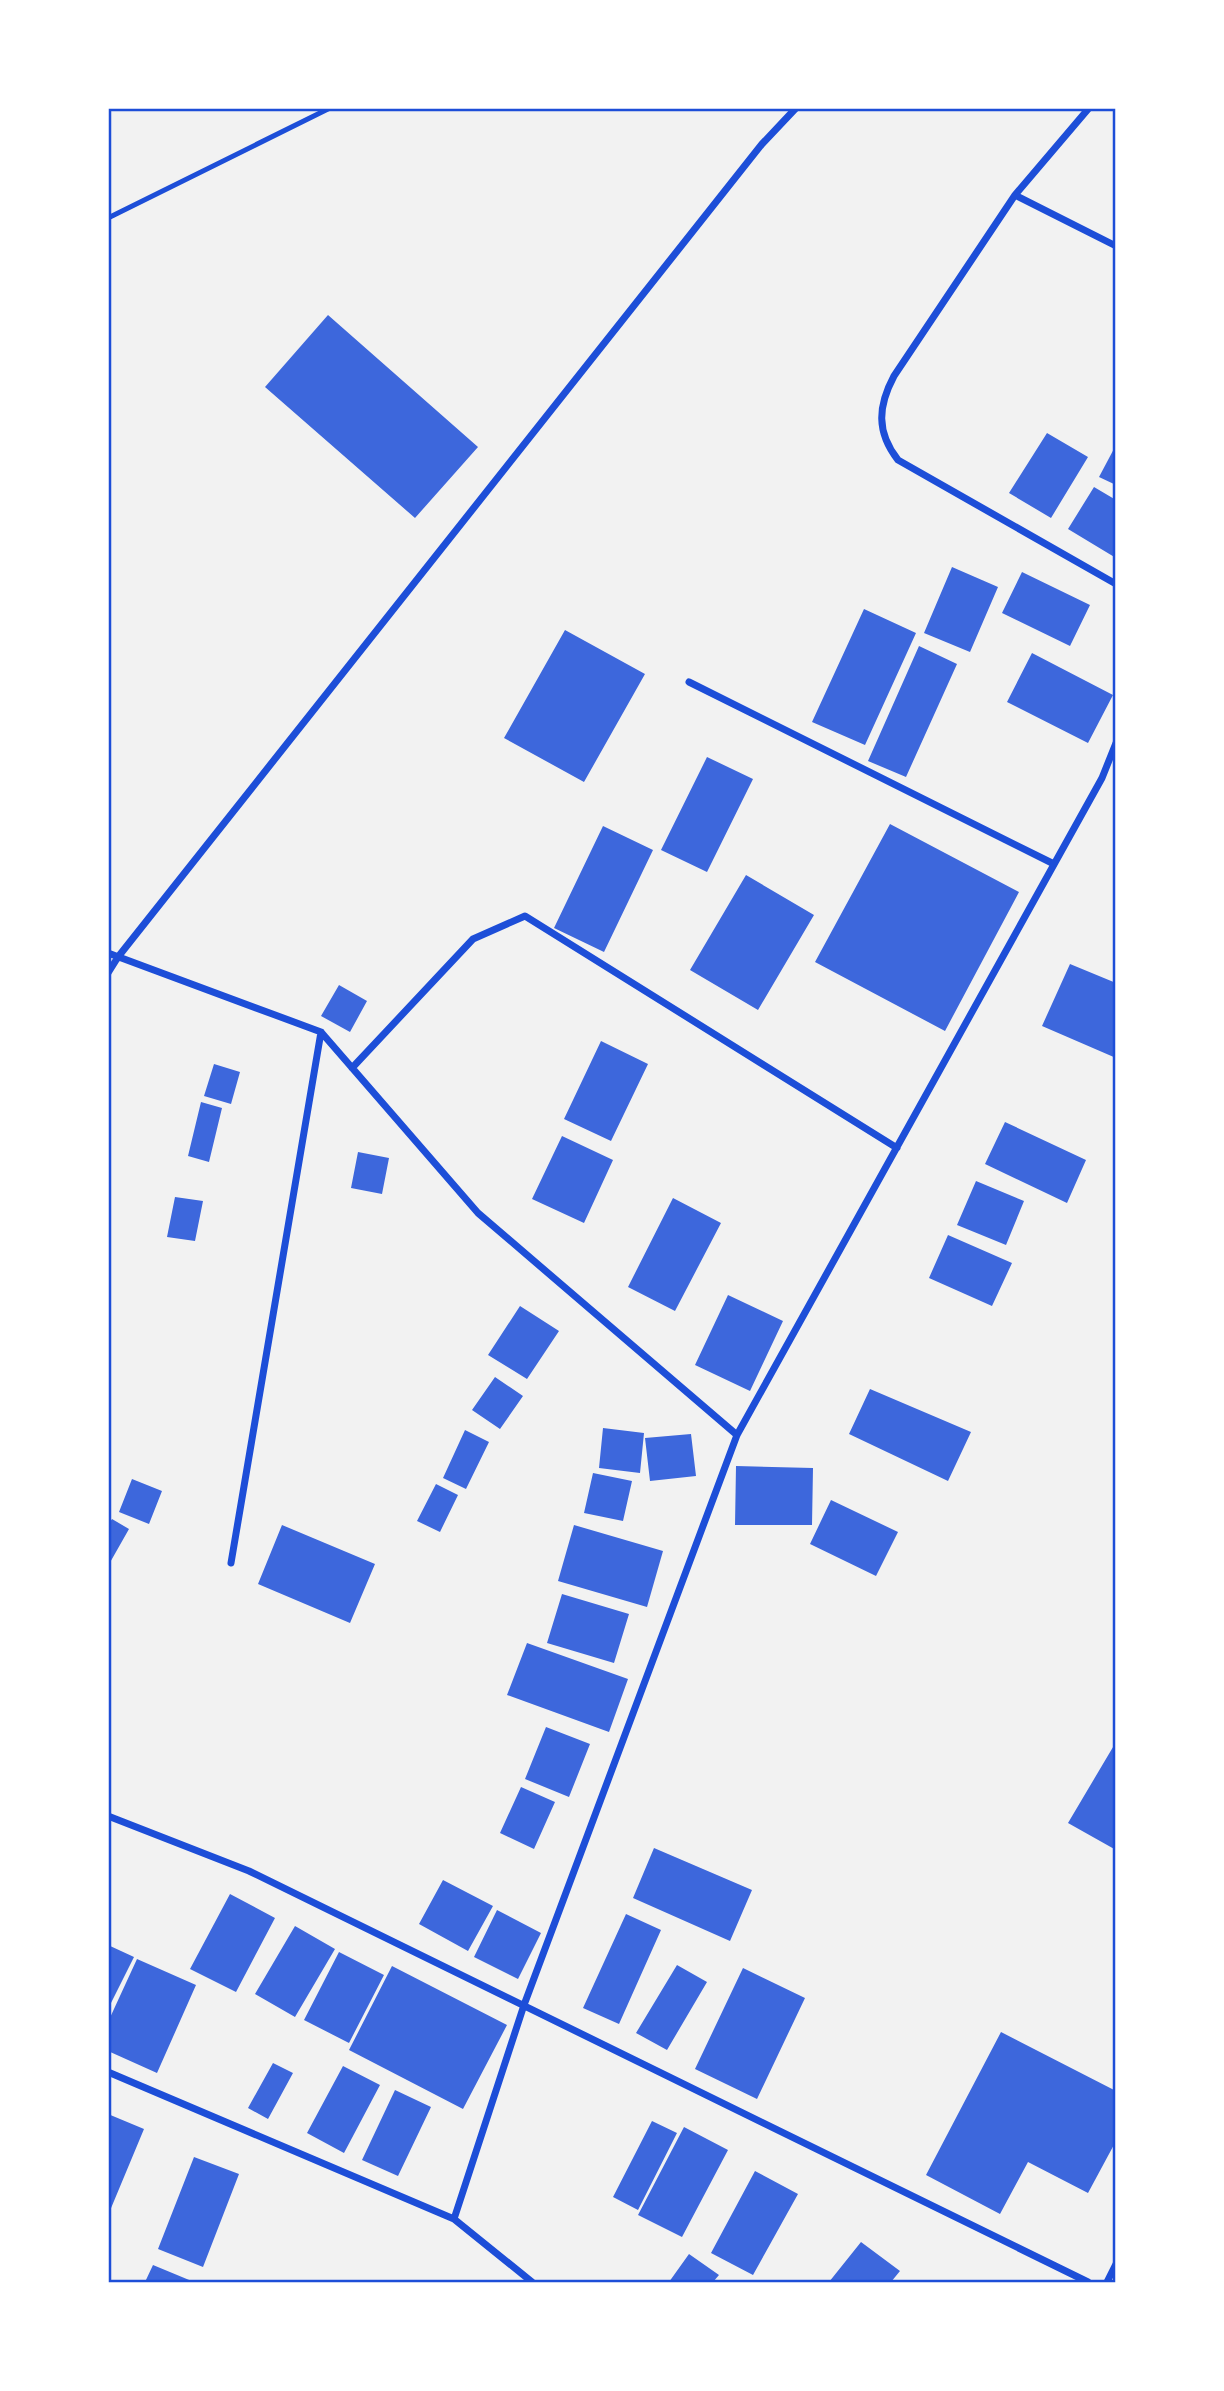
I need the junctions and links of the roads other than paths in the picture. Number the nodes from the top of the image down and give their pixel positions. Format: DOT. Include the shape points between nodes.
graph roads {
  1 [pos="330,108"];
  2 [pos="796,108"];
  3 [pos="1089,108"];
  4 [pos="1015,195"];
  5 [pos="108,218"];
  6 [pos="1115,246"];
  7 [pos="1115,584"];
  8 [pos="689,682"];
  9 [pos="1115,743"];
  10 [pos="1054,864"];
  11 [pos="108,953"];
  12 [pos="118,957"];
  13 [pos="108,973"];
  14 [pos="321,1032"];
  15 [pos="352,1068"];
  16 [pos="897,1148"];
  17 [pos="737,1435"];
  18 [pos="231,1563"];
  19 [pos="108,1816"];
  20 [pos="524,2005"];
  21 [pos="108,2072"];
  22 [pos="454,2219"];
  23 [pos="1115,2264"];
  24 [pos="532,2283"];
  25 [pos="1088,2283"];
  26 [pos="1107,2283"];
  1 -- 5 [label="lane"];
  2 -- 12 [label="street" via="762,144"];
  3 -- 4 [label="street"];
  4 -- 6 [label="street"];
  4 -- 7 [label="street" via="894,376 884,396 882,429 898,460"];
  8 -- 10 [label="street"];
  9 -- 10 [label="street" via="1102,778"];
  10 -- 16 [label="street"];
  11 -- 12 [label="street"];
  12 -- 13 [label="street"];
  12 -- 14 [label="street"];
  14 -- 15 [label="street"];
  14 -- 18 [label="street"];
  15 -- 16 [label="street" via="473,939 525,916"];
  15 -- 17 [label="street" via="478,1213"];
  16 -- 17 [label="street"];
  17 -- 20 [label="street"];
  19 -- 20 [label="street" via="249,1871"];
  20 -- 22 [label="street"];
  20 -- 25 [label="street"];
  21 -- 22 [label="street"];
  22 -- 24 [label="street"];
  23 -- 26 [label="street"];
}
